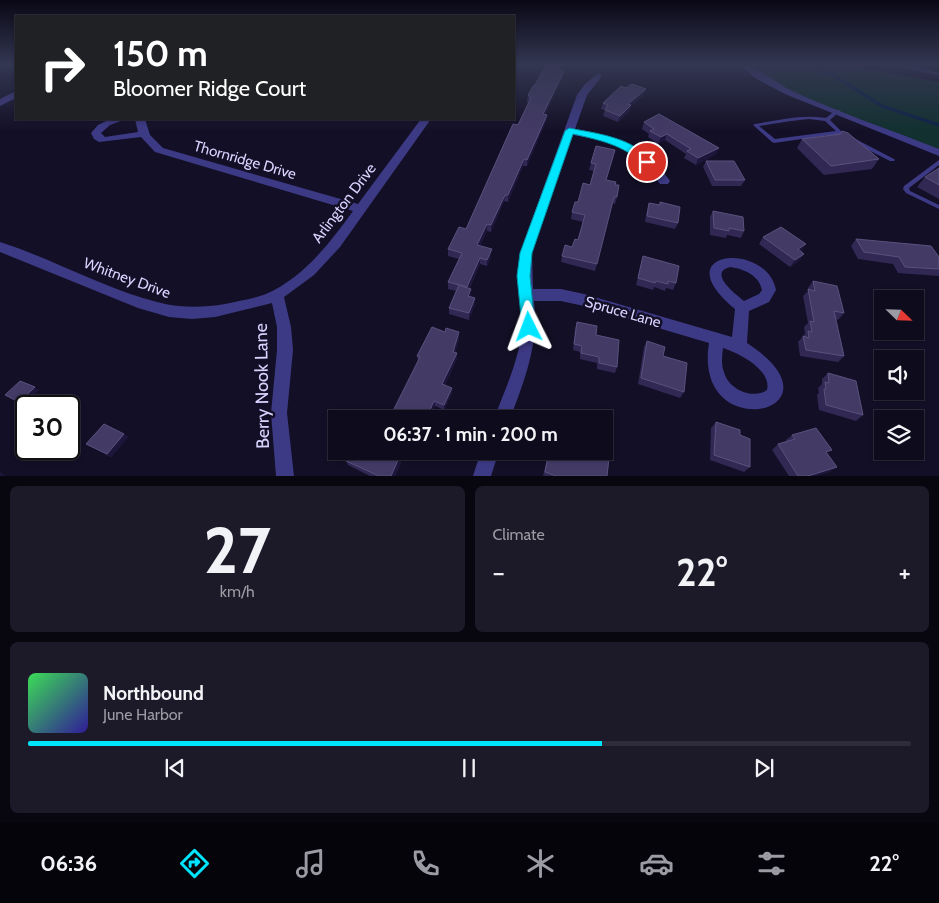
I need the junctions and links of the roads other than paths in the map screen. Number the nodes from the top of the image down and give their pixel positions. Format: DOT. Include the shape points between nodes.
graph roads {
  1 [pos="587,87"];
  2 [pos="779,87"];
  3 [pos="15,94"];
  4 [pos="1,101"];
  5 [pos="838,111"];
  6 [pos="118,120"];
  7 [pos="140,120"];
  8 [pos="425,120"];
  9 [pos="826,120"];
  10 [pos="569,131"];
  11 [pos="840,133"];
  12 [pos="143,134"];
  13 [pos="939,153"];
  14 [pos="892,160"];
  15 [pos="939,162"];
  16 [pos="664,181"];
  17 [pos="939,207"];
  18 [pos="361,209"];
  19 [pos="0,246"];
  20 [pos="277,295"];
  21 [pos="526,295"];
  22 [pos="742,307"];
  23 [pos="718,340"];
  24 [pos="740,346"];
  25 [pos="505,410"];
  26 [pos="487,460"];
  27 [pos="285,476"];
  28 [pos="482,476"];
  1 -- 10 [label="street"];
  2 -- 5 [label="street"];
  3 -- 4 [label="street"];
  5 -- 9 [label="lane"];
  5 -- 13 [label="street"];
  6 -- 12 [label="street" via="105,124 96,133 98,137 103,140"];
  7 -- 12 [label="street"];
  8 -- 18 [label="street, Arlington Drive"];
  9 -- 11 [label="lane"];
  9 -- 11 [label="lane" via="797,119 755,125 774,141"];
  10 -- 16 [label="street" via="625,146 636,152"];
  10 -- 21 [label="street" via="526,253"];
  11 -- 14 [label="lane"];
  12 -- 18 [label="street, Thornridge Drive" via="159,150 170,154"];
  15 -- 17 [label="lane" via="906,187 908,192"];
  18 -- 20 [label="street, Arlington Drive" via="323,259"];
  19 -- 20 [label="street, Whitney Drive" via="163,311 207,314"];
  20 -- 27 [label="street, Berry Nook Lane" via="284,327 279,413"];
  21 -- 23 [label="street, Spruce Lane" via="561,295 584,300"];
  21 -- 25 [label="street" via="529,327 526,346"];
  22 -- 24 [label="street"];
  23 -- 24 [label="street, Spruce Lane"];
  23 -- 24 [label="street, Spruce Lane" via="715,368 723,389 751,403 768,400 775,389 773,376"];
  26 -- 28 [label="street"];
}
